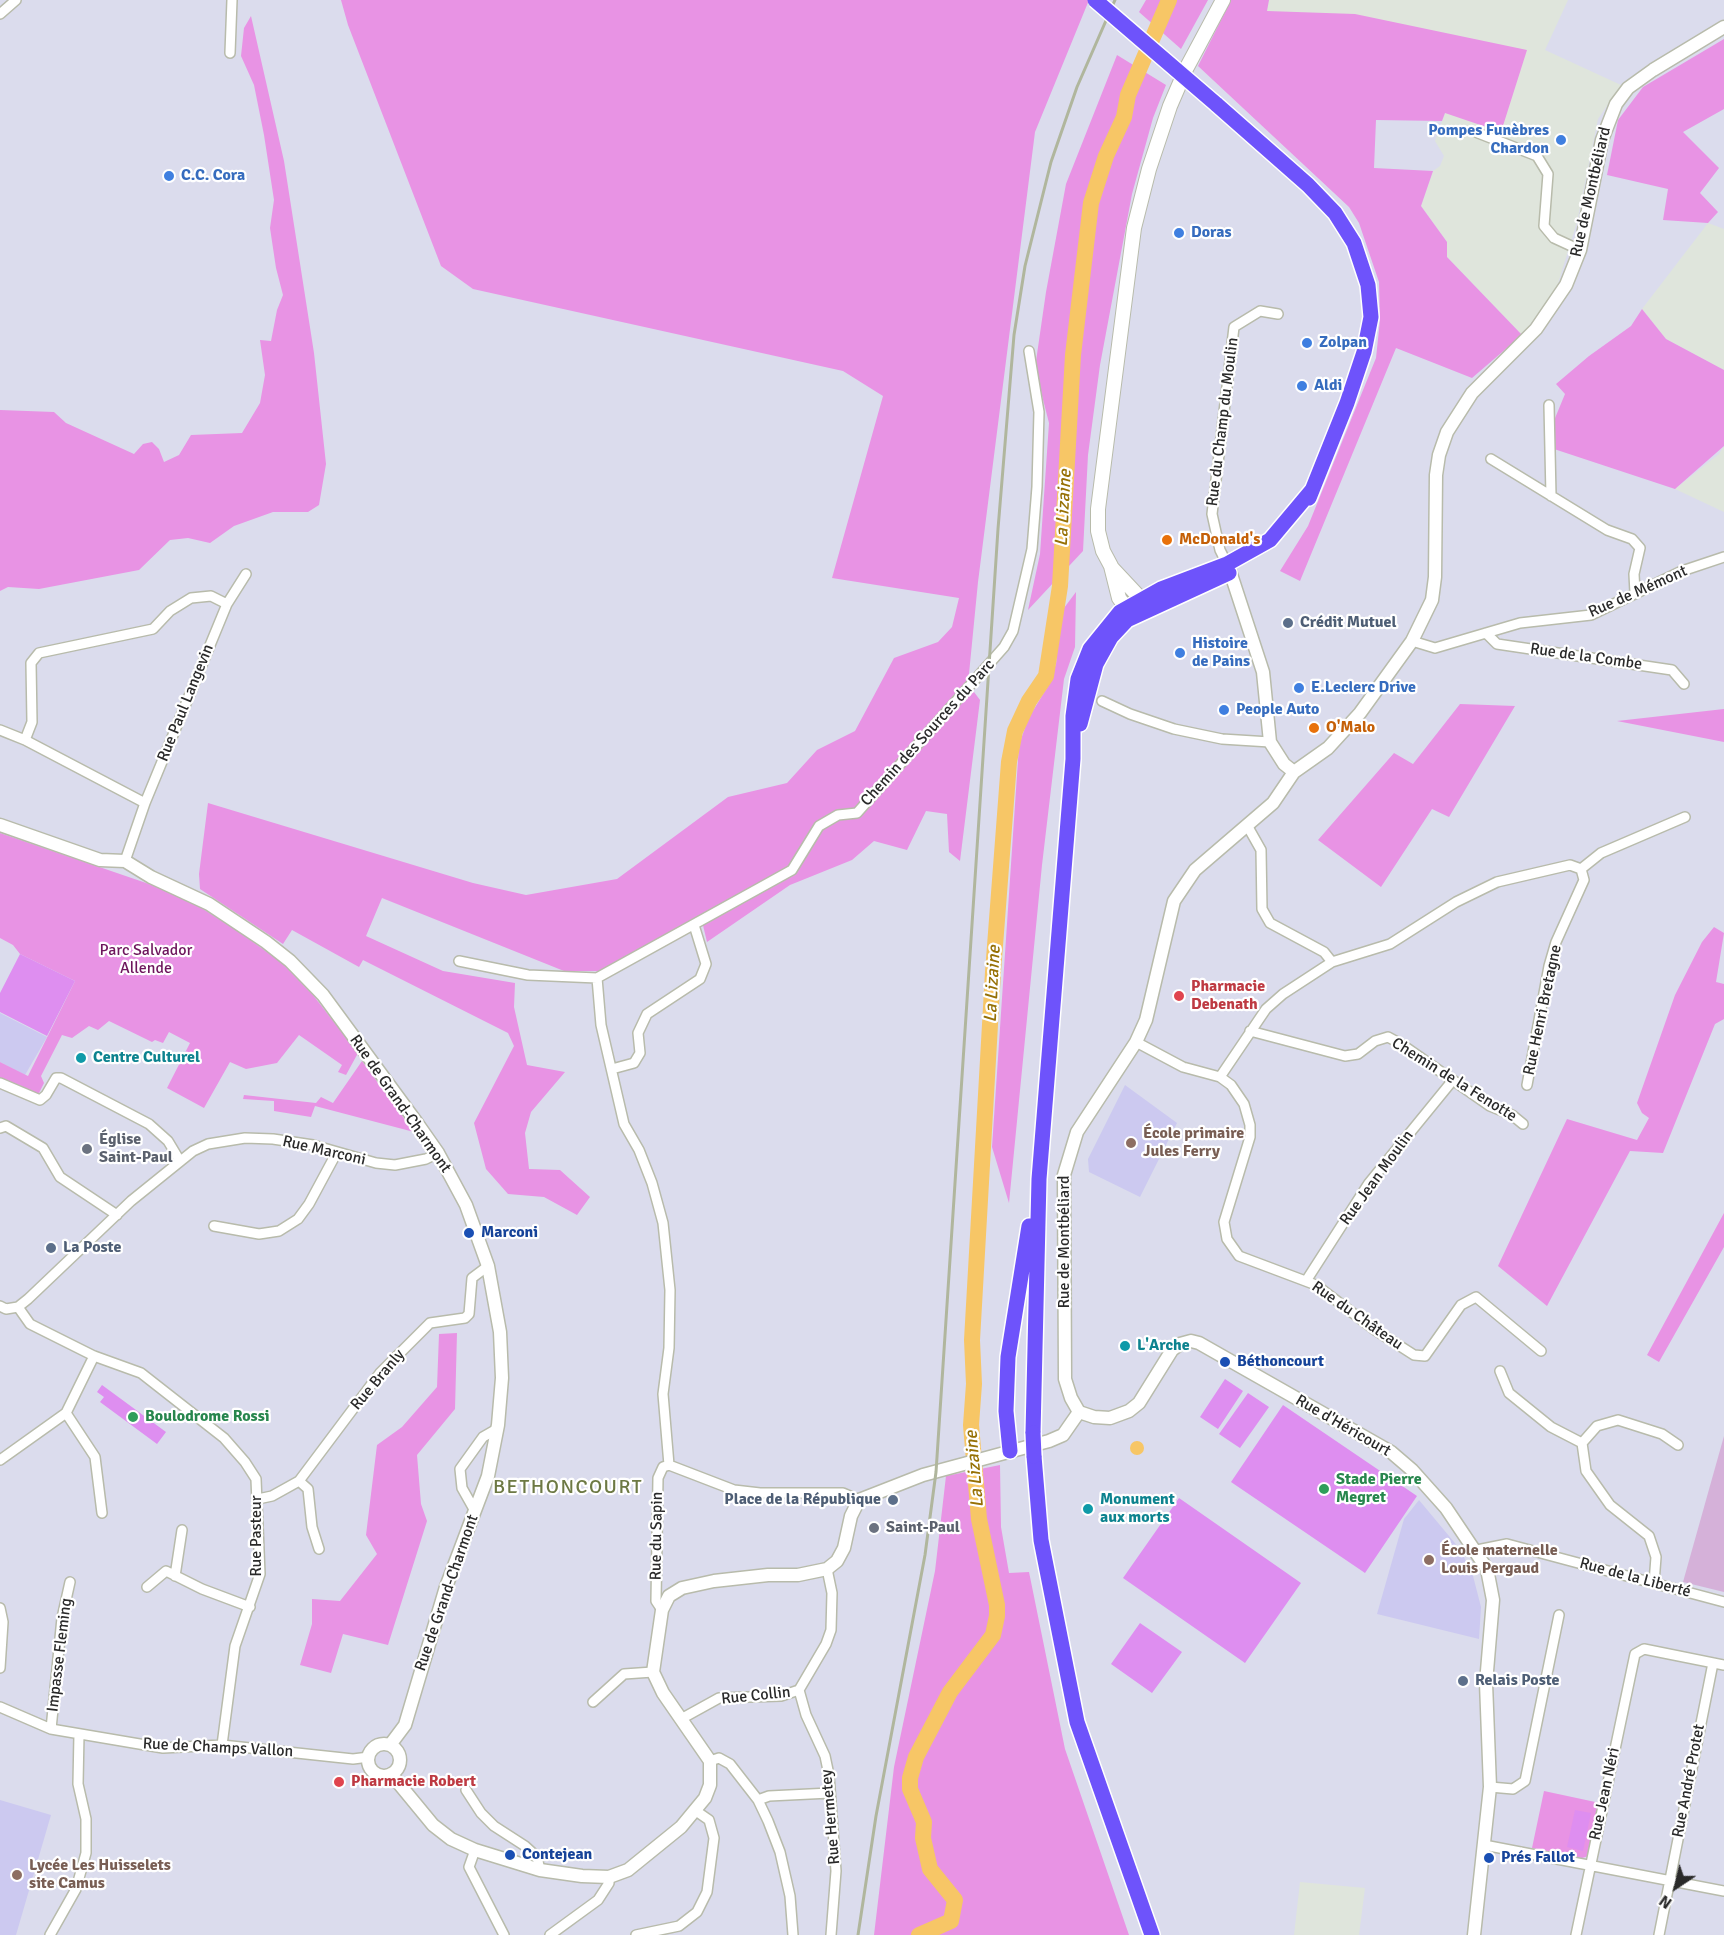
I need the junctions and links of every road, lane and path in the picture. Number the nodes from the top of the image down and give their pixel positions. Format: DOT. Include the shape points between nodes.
graph roads {
  1 [pos="16,0"];
  2 [pos="232,0"];
  3 [pos="1095,0"];
  4 [pos="1223,0"];
  5 [pos="0,14"];
  6 [pos="1724,27"];
  7 [pos="230,53"];
  8 [pos="1478,133"];
  9 [pos="1581,250"];
  10 [pos="1278,314"];
  11 [pos="1029,351"];
  12 [pos="1548,405"];
  13 [pos="1491,459"];
  14 [pos="1551,496"];
  15 [pos="1724,557"];
  16 [pos="1229,568"];
  17 [pos="246,574"];
  18 [pos="1635,593"];
  19 [pos="227,604"];
  20 [pos="1136,608"];
  21 [pos="1486,633"];
  22 [pos="1412,641"];
  23 [pos="1684,684"];
  24 [pos="1102,701"];
  25 [pos="0,730"];
  26 [pos="25,740"];
  27 [pos="1270,742"];
  28 [pos="1294,772"];
  29 [pos="145,803"];
  30 [pos="1685,817"];
  31 [pos="0,825"];
  32 [pos="1248,827"];
  33 [pos="125,861"];
  34 [pos="1581,868"];
  35 [pos="694,925"];
  36 [pos="459,961"];
  37 [pos="1332,962"];
  38 [pos="597,978"];
  39 [pos="1250,1031"];
  40 [pos="1136,1042"];
  41 [pos="612,1070"];
  42 [pos="1220,1077"];
  43 [pos="1453,1080"];
  44 [pos="0,1083"];
  45 [pos="1527,1085"];
  46 [pos="1523,1124"];
  47 [pos="0,1128"];
  48 [pos="337,1152"];
  49 [pos="438,1153"];
  50 [pos="180,1161"];
  51 [pos="1039,1179"];
  52 [pos="117,1215"];
  53 [pos="214,1226"];
  54 [pos="488,1266"];
  55 [pos="1306,1281"];
  56 [pos="0,1306"];
  57 [pos="18,1307"];
  58 [pos="1541,1351"];
  59 [pos="94,1356"];
  60 [pos="1500,1371"];
  61 [pos="1079,1412"];
  62 [pos="66,1413"];
  63 [pos="497,1430"];
  64 [pos="1582,1443"];
  65 [pos="1036,1444"];
  66 [pos="1678,1445"];
  67 [pos="1005,1453"];
  68 [pos="0,1460"];
  69 [pos="669,1465"];
  70 [pos="299,1481"];
  71 [pos="258,1499"];
  72 [pos="859,1500"];
  73 [pos="475,1511"];
  74 [pos="102,1513"];
  75 [pos="182,1530"];
  76 [pos="319,1549"];
  77 [pos="1477,1550"];
  78 [pos="827,1569"];
  79 [pos="175,1576"];
  80 [pos="70,1582"];
  81 [pos="1654,1584"];
  82 [pos="147,1587"];
  83 [pos="1724,1602"];
  84 [pos="250,1607"];
  85 [pos="0,1608"];
  86 [pos="662,1610"];
  87 [pos="1559,1615"];
  88 [pos="1713,1663"];
  89 [pos="1724,1665"];
  90 [pos="0,1668"];
  91 [pos="653,1672"];
  92 [pos="800,1690"];
  93 [pos="593,1702"];
  94 [pos="0,1707"];
  95 [pos="681,1719"];
  96 [pos="51,1729"];
  97 [pos="79,1734"];
  98 [pos="222,1745"];
  99 [pos="390,1745"];
  100 [pos="369,1757"];
  101 [pos="710,1761"];
  102 [pos="391,1774"];
  103 [pos="1490,1786"];
  104 [pos="466,1790"];
  105 [pos="830,1793"];
  106 [pos="758,1800"];
  107 [pos="696,1811"];
  108 [pos="1484,1845"];
  109 [pos="475,1850"];
  110 [pos="1590,1865"];
  111 [pos="540,1870"];
  112 [pos="609,1877"];
  113 [pos="1670,1881"];
  114 [pos="1724,1892"];
  115 [pos="50,1935"];
  116 [pos="504,1935"];
  117 [pos="550,1935"];
  118 [pos="636,1935"];
  119 [pos="793,1935"];
  120 [pos="831,1935"];
  121 [pos="1152,1935"];
  122 [pos="1474,1935"];
  123 [pos="1576,1935"];
  124 [pos="1659,1935"];
  1 -- 5 [label="street"];
  2 -- 7 [label="street"];
  3 -- 16 [label="main road, bridge" via="1308,185 1335,213 1354,243 1368,285 1371,317 1364,352 1301,514 1275,548"];
  4 -- 20 [label="main road" via="1170,106 1134,228 1098,531 1103,551"];
  6 -- 9 [label="street, Rue de Montbéliard" via="1653,70 1628,88 1616,104 1602,140"];
  8 -- 9 [label="street" via="1537,156 1548,174 1544,226 1554,238"];
  9 -- 22 [label="street, Rue de Montbéliard" via="1553,307 1472,393 1447,432 1438,455 1436,475 1432,600"];
  10 -- 16 [label="street, Rue du Champ du Moulin" via="1260,311 1234,327 1212,514 1220,550"];
  11 -- 35 [label="street, Chemin des Sources du Parc" via="1040,412 1035,518 1032,549 1008,642 857,813 838,815 819,826 792,870"];
  12 -- 14 [label="street"];
  13 -- 14 [label="street"];
  14 -- 18 [label="street" via="1607,530 1632,538 1640,548 1634,574"];
  15 -- 18 [label="street, Rue de Mémont"];
  16 -- 20 [label="main road"];
  16 -- 27 [label="street" via="1263,672"];
  17 -- 19 [label="street, Rue Paul Langevin"];
  18 -- 21 [label="street, Rue de Mémont" via="1591,615 1520,622"];
  19 -- 26 [label="street" via="211,596 191,598 170,611 153,629 39,653 31,663 32,722"];
  19 -- 29 [label="street, Rue Paul Langevin"];
  20 -- 51 [label="main road" via="1111,637 1096,664 1073,759"];
  21 -- 22 [label="street, Rue de Mémont" via="1434,648"];
  21 -- 23 [label="street, Rue de la Combe" via="1497,644 1672,670"];
  22 -- 28 [label="street, Rue de Montbéliard" via="1360,713 1328,748"];
  24 -- 27 [label="street" via="1174,729 1222,739"];
  25 -- 26 [label="street"];
  26 -- 29 [label="street"];
  27 -- 28 [label="street"];
  28 -- 32 [label="street, Rue de Montbéliard" via="1273,803"];
  29 -- 33 [label="street, Rue Paul Langevin"];
  30 -- 34 [label="street" via="1601,853"];
  31 -- 33 [label="street, Rue de Grand-Charmont" via="100,860"];
  32 -- 37 [label="street" via="1261,850 1262,909 1270,923 1324,952"];
  32 -- 40 [label="street, Rue de Montbéliard" via="1195,870 1174,901 1146,1020"];
  33 -- 49 [label="street, Rue de Grand-Charmont" via="209,904 290,961 323,995"];
  34 -- 37 [label="street" via="1570,865 1497,882 1456,902 1390,944"];
  34 -- 45 [label="street, Rue Henri Bretagne" via="1584,880 1549,966"];
  35 -- 38 [label="street, Chemin des Sources du Parc"];
  35 -- 41 [label="street" via="706,964 700,979 647,1014 638,1033 640,1053 634,1063"];
  36 -- 38 [label="street" via="528,975"];
  37 -- 39 [label="street" via="1283,994"];
  38 -- 41 [label="street" via="601,1025"];
  39 -- 42 [label="street"];
  39 -- 43 [label="street, Chemin de la Fenotte" via="1345,1056 1358,1054 1388,1037"];
  40 -- 42 [label="street" via="1183,1067"];
  40 -- 61 [label="street, Rue de Montbéliard" via="1077,1132 1064,1175 1065,1379"];
  41 -- 69 [label="street" via="624,1124 652,1183 663,1223 670,1290 663,1394"];
  42 -- 55 [label="street, Rue du Château" via="1244,1104 1250,1125 1250,1137 1224,1222 1227,1239 1234,1252 1245,1260"];
  43 -- 46 [label="street, Chemin de la Fenotte"];
  43 -- 55 [label="street, Rue Jean Moulin" via="1369,1183"];
  44 -- 50 [label="street" via="40,1100 56,1078 61,1078 137,1116 168,1140"];
  47 -- 52 [label="street" via="6,1126 43,1148 60,1177"];
  48 -- 49 [label="street, Rue Marconi" via="395,1165"];
  48 -- 50 [label="street, Rue Marconi" via="313,1145 245,1138 208,1144"];
  48 -- 53 [label="street" via="298,1219 279,1231 259,1234"];
  49 -- 54 [label="street, Rue de Grand-Charmont" via="466,1205"];
  50 -- 52 [label="street, Rue Marconi"];
  51 -- 65 [label="main road"];
  51 -- 67 [label="main road" via="1008,1357"];
  52 -- 57 [label="street, Rue Marconi"];
  54 -- 63 [label="street, Rue de Grand-Charmont" via="500,1332 502,1378"];
  54 -- 70 [label="street, Rue Branly" via="472,1278 469,1314 430,1323 383,1369"];
  55 -- 58 [label="street, Rue du Château" via="1332,1295 1414,1355 1425,1356 1461,1305 1476,1297"];
  56 -- 57 [label="street"];
  57 -- 59 [label="street, Rue Pasteur" via="30,1324"];
  59 -- 62 [label="street"];
  59 -- 71 [label="street, Rue Pasteur" via="141,1374 224,1438 255,1479"];
  60 -- 64 [label="street" via="1509,1393 1551,1427"];
  61 -- 65 [label="street" via="1063,1435"];
  61 -- 77 [label="street, Rue d'Héricourt" via="1110,1418 1129,1411 1139,1403 1172,1350 1191,1341 1199,1343 1391,1452 1446,1508"];
  62 -- 68 [label="street"];
  62 -- 74 [label="street" via="95,1456"];
  63 -- 73 [label="street, Rue de Grand-Charmont" via="488,1476"];
  63 -- 73 [label="street" via="483,1437 460,1469 462,1488"];
  64 -- 66 [label="street" via="1597,1426 1618,1420 1662,1434"];
  64 -- 81 [label="street" via="1586,1471 1604,1497 1649,1536 1656,1557"];
  65 -- 67 [label="street"];
  65 -- 121 [label="main road" via="1041,1540 1077,1722"];
  67 -- 72 [label="street" via="895,1485"];
  69 -- 72 [label="street" via="734,1490 843,1493"];
  69 -- 86 [label="street, Rue du Sapin" via="663,1467 658,1478 656,1601"];
  70 -- 71 [label="street, Rue Branly"];
  70 -- 76 [label="street" via="308,1489"];
  71 -- 84 [label="street, Rue Pasteur" via="260,1574"];
  72 -- 78 [label="street" via="844,1548"];
  73 -- 99 [label="street, Rue de Grand-Charmont" via="429,1638 405,1725"];
  75 -- 79 [label="street"];
  77 -- 81 [label="street, Rue de la Liberté" via="1507,1544"];
  77 -- 103 [label="street, Rue d'Héricourt" via="1487,1569 1492,1599 1486,1683"];
  78 -- 86 [label="street" via="682,1588 669,1596"];
  78 -- 92 [label="street" via="832,1593 831,1630"];
  79 -- 82 [label="street" via="166,1571"];
  79 -- 84 [label="street"];
  80 -- 96 [label="street, Impasse Fleming" via="62,1618"];
  81 -- 83 [label="street, Rue de la Liberté"];
  84 -- 98 [label="street, Rue Pasteur" via="235,1646"];
  85 -- 90 [label="street"];
  86 -- 91 [label="street"];
  87 -- 103 [label="street" via="1525,1781 1514,1789"];
  88 -- 89 [label="street"];
  88 -- 110 [label="street, Rue Jean Néri" via="1644,1649 1635,1654"];
  88 -- 113 [label="street, Rue André Protet"];
  91 -- 93 [label="street" via="624,1674"];
  91 -- 95 [label="street"];
  92 -- 95 [label="street, Rue Collin" via="781,1696 719,1698"];
  92 -- 105 [label="street, Rue Hermetey" via="806,1715 825,1756"];
  94 -- 96 [label="street, Rue de Champs Vallon"];
  95 -- 101 [label="street"];
  96 -- 97 [label="street, Rue de Champs Vallon"];
  97 -- 98 [label="street, Rue de Champs Vallon" via="163,1748"];
  97 -- 115 [label="street" via="78,1784 86,1820 86,1853 76,1889"];
  98 -- 100 [label="street, Rue de Champs Vallon" via="353,1759"];
  99 -- 100 [label="street" via="376,1746"];
  99 -- 102 [label="street" via="398,1752 400,1762"];
  100 -- 102 [label="street" via="373,1771"];
  101 -- 106 [label="street" via="719,1758 730,1764"];
  101 -- 107 [label="street" via="710,1785"];
  102 -- 109 [label="street" via="433,1825"];
  103 -- 108 [label="street, Rue d'Héricourt"];
  104 -- 111 [label="street" via="494,1826 537,1857"];
  105 -- 106 [label="street"];
  105 -- 120 [label="street, Rue Hermetey" via="836,1871"];
  106 -- 119 [label="street" via="780,1852 790,1896"];
  107 -- 112 [label="street" via="628,1870"];
  107 -- 118 [label="street" via="709,1820 714,1838 713,1861 702,1902 697,1912 679,1926"];
  108 -- 110 [label="street"];
  108 -- 122 [label="street, Rue d'Héricourt"];
  109 -- 111 [label="street"];
  109 -- 116 [label="street" via="470,1867"];
  110 -- 113 [label="street"];
  110 -- 123 [label="street, Rue Jean Néri"];
  111 -- 112 [label="street"];
  112 -- 117 [label="street" via="598,1900"];
  113 -- 114 [label="street"];
  113 -- 124 [label="street, Rue André Protet"];
}
